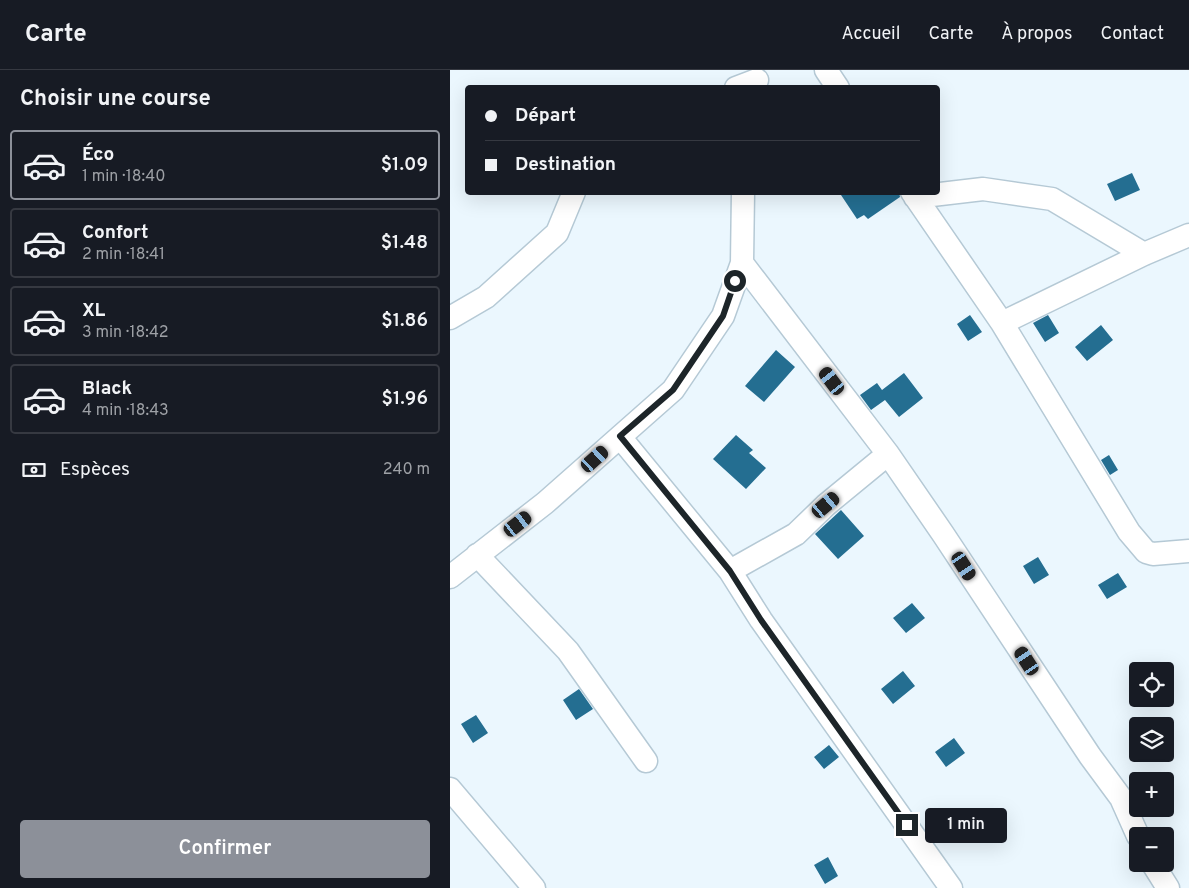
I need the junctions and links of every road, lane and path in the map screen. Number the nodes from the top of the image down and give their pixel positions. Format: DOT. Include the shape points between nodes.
graph roads {
  1 [pos="826,70"];
  2 [pos="836,85"];
  3 [pos="940,193"];
  4 [pos="573,195"];
  5 [pos="743,195"];
  6 [pos="914,195"];
  7 [pos="1189,236"];
  8 [pos="1144,254"];
  9 [pos="742,263"];
  10 [pos="450,318"];
  11 [pos="1002,323"];
  12 [pos="620,436"];
  13 [pos="888,454"];
  14 [pos="1189,551"];
  15 [pos="477,555"];
  16 [pos="730,571"];
  17 [pos="450,577"];
  18 [pos="646,761"];
  19 [pos="450,788"];
  20 [pos="1134,827"];
  21 [pos="1158,872"];
  22 [pos="534,888"];
  23 [pos="951,888"];
  24 [pos="1168,888"];
  1 -- 2 [label="street"];
  3 -- 8 [label="street" via="983,189 1052,199"];
  4 -- 10 [label="street" via="558,233 486,296"];
  5 -- 9 [label="street"];
  6 -- 11 [label="street"];
  7 -- 8 [label="street"];
  8 -- 11 [label="street"];
  9 -- 12 [label="street" via="723,316 673,390"];
  9 -- 13 [label="street"];
  11 -- 14 [label="street" via="1129,532 1146,552 1152,554"];
  12 -- 15 [label="street" via="544,503"];
  12 -- 16 [label="street"];
  13 -- 16 [label="street" via="796,534"];
  13 -- 20 [label="street" via="1121,798"];
  15 -- 17 [label="street"];
  15 -- 18 [label="street" via="568,651"];
  16 -- 23 [label="street" via="761,620"];
  19 -- 22 [label="street"];
  21 -- 24 [label="street"];
}
